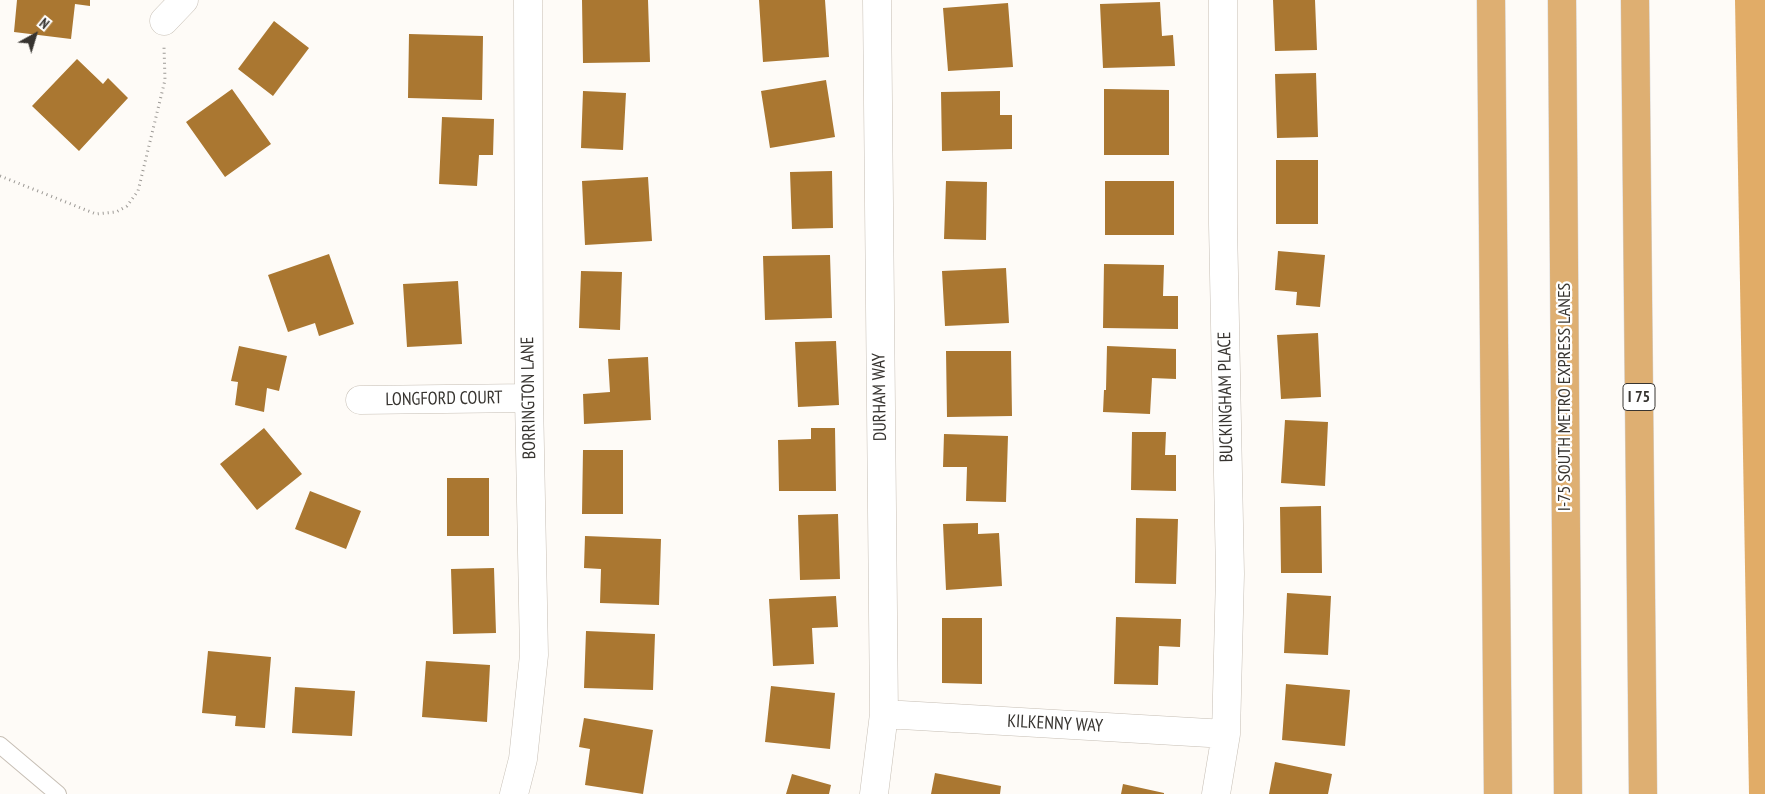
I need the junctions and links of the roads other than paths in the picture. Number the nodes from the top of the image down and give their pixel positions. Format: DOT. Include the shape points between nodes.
graph roads {
  1 [pos="184,0"];
  2 [pos="528,0"];
  3 [pos="877,0"];
  4 [pos="1223,0"];
  5 [pos="1491,0"];
  6 [pos="1562,0"];
  7 [pos="1635,0"];
  8 [pos="164,21"];
  9 [pos="529,398"];
  10 [pos="360,400"];
  11 [pos="884,714"];
  12 [pos="1226,734"];
  13 [pos="0,745"];
  14 [pos="58,794"];
  15 [pos="514,794"];
  16 [pos="874,794"];
  17 [pos="1216,794"];
  18 [pos="1498,794"];
  19 [pos="1568,794"];
  20 [pos="1643,794"];
  1 -- 8 [label="street"];
  2 -- 9 [label="street, BORRINGTON LANE"];
  3 -- 11 [label="street, DURHAM WAY"];
  4 -- 12 [label="street, BUCKINGHAM PLACE" via="1223,224 1230,574"];
  5 -- 18 [label="highway"];
  6 -- 19 [label="highway, I-75 SOUTH METRO EXPRESS LANES"];
  7 -- 20 [label="highway, I 75"];
  9 -- 10 [label="street, LONGFORD COURT"];
  9 -- 15 [label="street, BORRINGTON LANE" via="534,655 523,759"];
  11 -- 12 [label="street, KILKENNY WAY"];
  11 -- 16 [label="street, DURHAM WAY"];
  12 -- 17 [label="street, BUCKINGHAM PLACE"];
  13 -- 14 [label="lane"];
}
